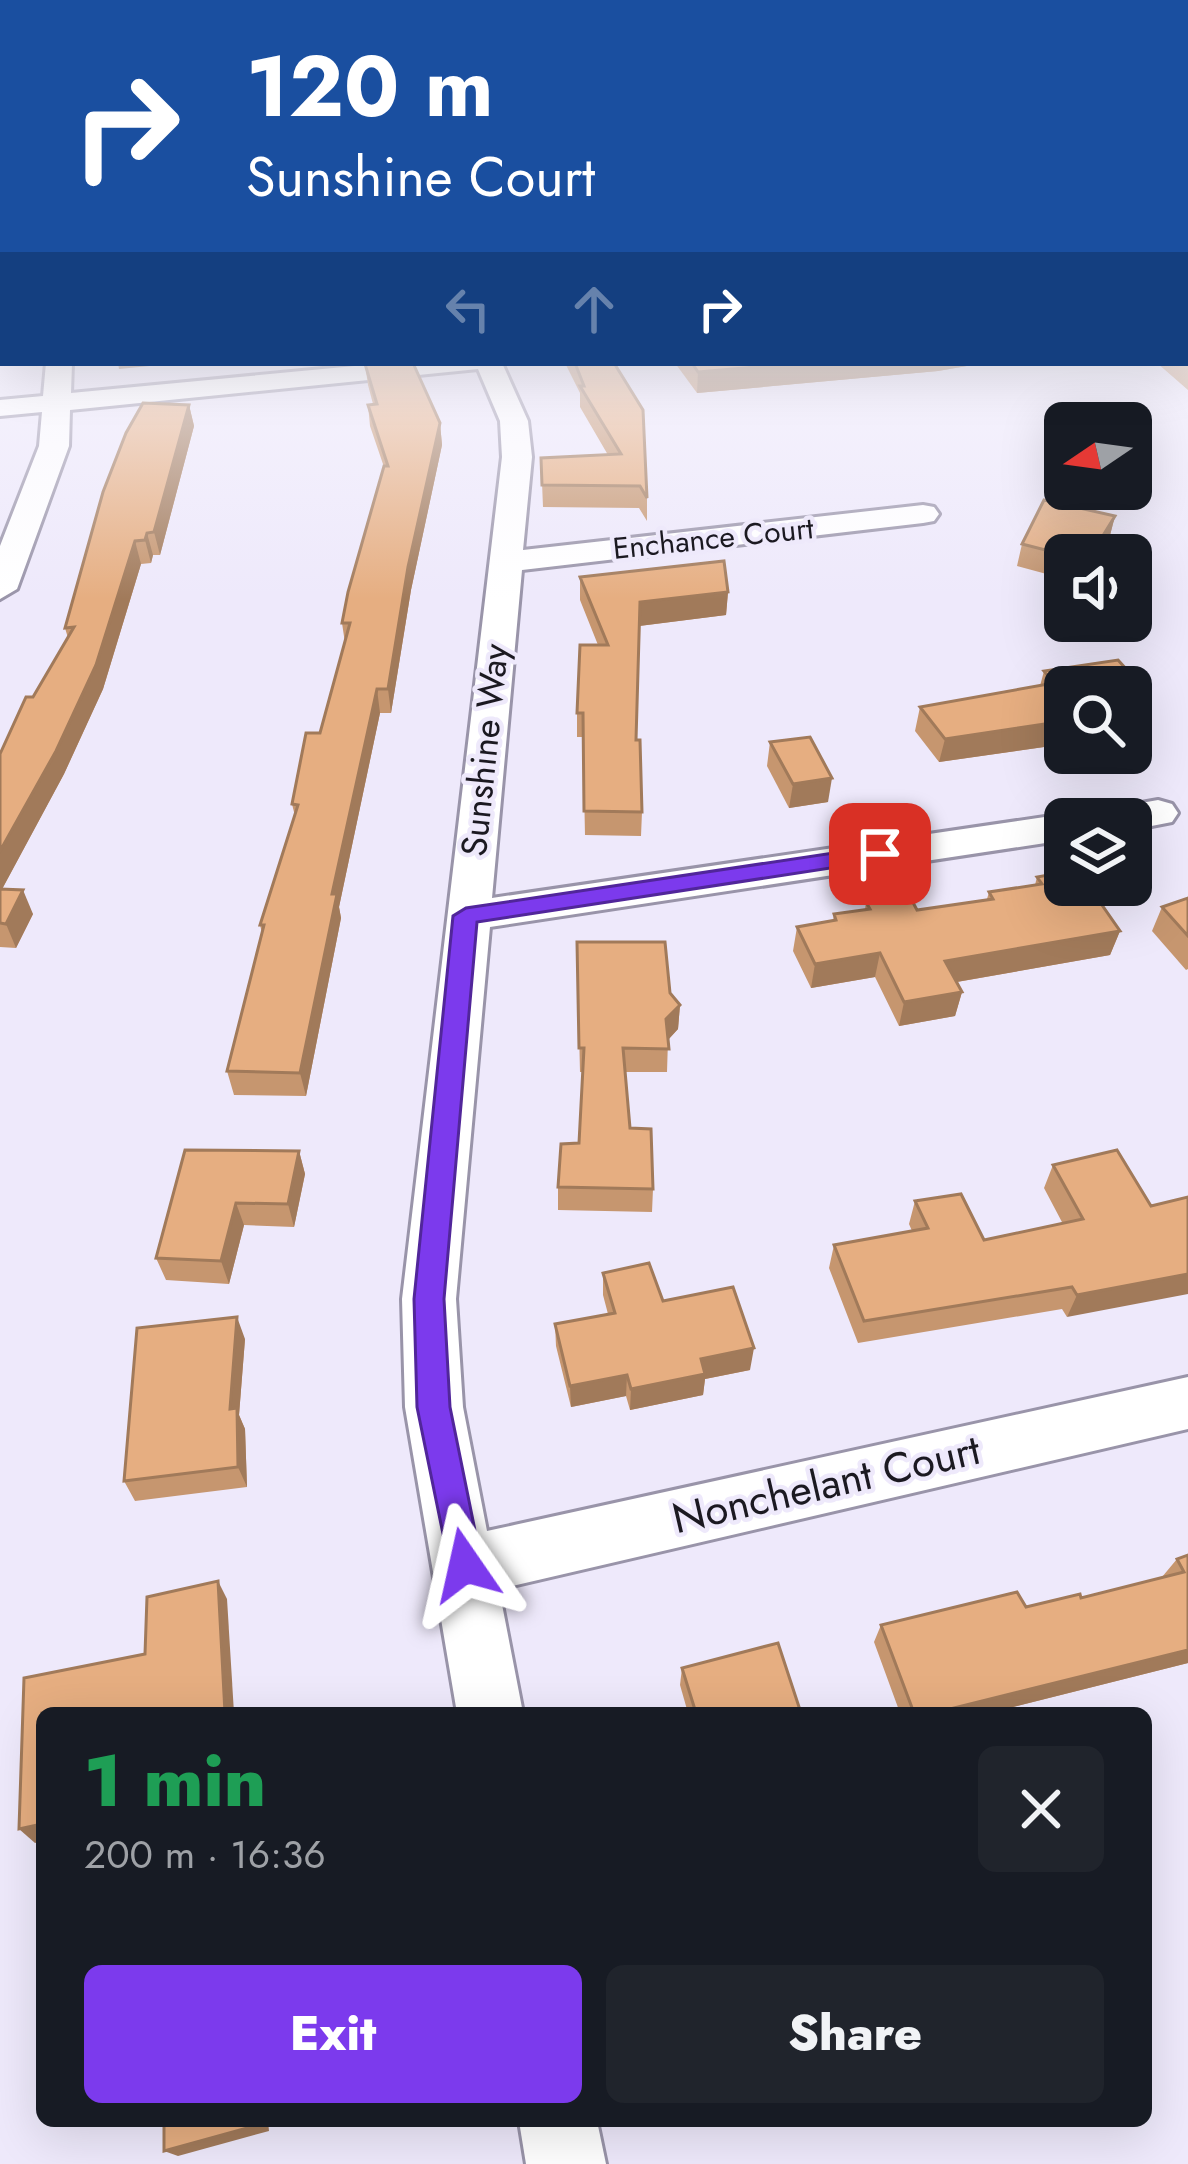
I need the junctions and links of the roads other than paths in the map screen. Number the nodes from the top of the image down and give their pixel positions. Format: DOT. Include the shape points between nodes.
graph roads {
  1 [pos="56,397"];
  2 [pos="109,397"];
  3 [pos="502,397"];
  4 [pos="56,402"];
  5 [pos="0,407"];
  6 [pos="923,514"];
  7 [pos="504,562"];
  8 [pos="0,589"];
  9 [pos="1158,813"];
  10 [pos="1152,814"];
  11 [pos="1044,829"];
  12 [pos="466,916"];
  13 [pos="1188,1403"];
  14 [pos="465,1565"];
  15 [pos="489,1707"];
  16 [pos="559,2127"];
  17 [pos="566,2164"];
  1 -- 4 [label="street"];
  2 -- 4 [label="street"];
  3 -- 7 [label="street, Sunshine Way" via="517,439"];
  4 -- 5 [label="street"];
  4 -- 8 [label="street" via="54,446"];
  6 -- 7 [label="street, Enchance Court"];
  7 -- 12 [label="street, Sunshine Way"];
  9 -- 10 [label="street"];
  11 -- 12 [label="street"];
  12 -- 14 [label="street, Sunshine Way" via="429,1299 434,1407"];
  13 -- 14 [label="street, Nonchelant Court"];
  14 -- 15 [label="street, Sunshine Way"];
  16 -- 17 [label="street"];
}
